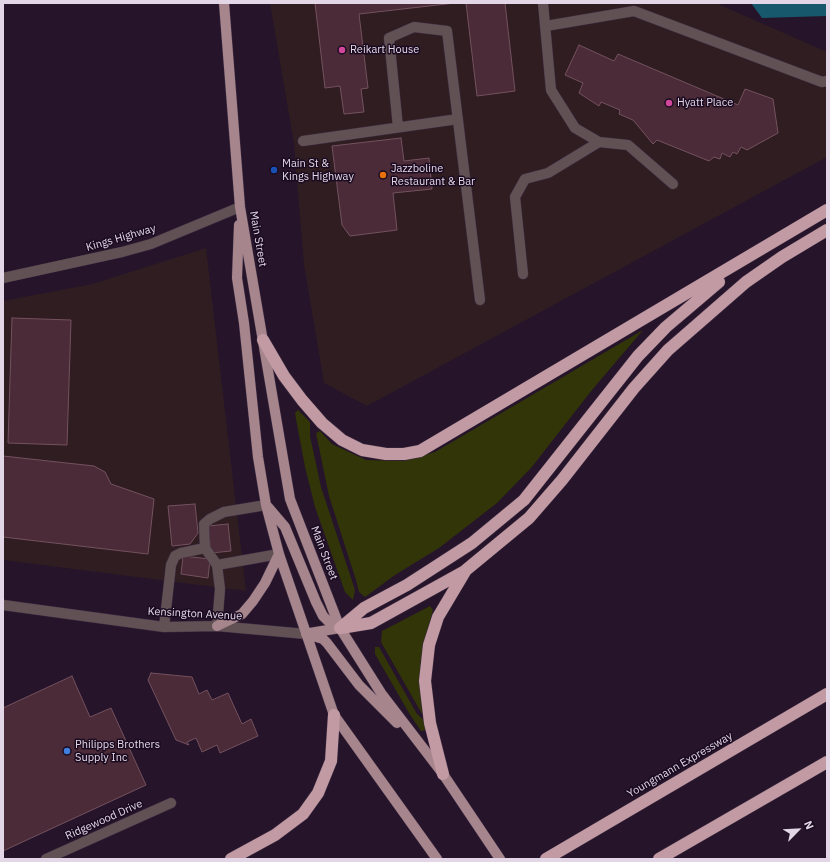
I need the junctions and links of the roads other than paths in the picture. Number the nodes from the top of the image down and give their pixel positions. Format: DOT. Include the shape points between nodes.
graph roads {
  1 [pos="224,3"];
  2 [pos="543,3"];
  3 [pos="546,26"];
  4 [pos="827,82"];
  5 [pos="458,119"];
  6 [pos="398,127"];
  7 [pos="303,140"];
  8 [pos="599,142"];
  9 [pos="673,184"];
  10 [pos="240,207"];
  11 [pos="827,210"];
  12 [pos="827,230"];
  13 [pos="754,254"];
  14 [pos="523,274"];
  15 [pos="3,278"];
  16 [pos="480,300"];
  17 [pos="263,340"];
  18 [pos="266,505"];
  19 [pos="205,548"];
  20 [pos="279,554"];
  21 [pos="217,565"];
  22 [pos="466,570"];
  23 [pos="3,605"];
  24 [pos="217,626"];
  25 [pos="164,627"];
  26 [pos="340,628"];
  27 [pos="306,634"];
  28 [pos="827,694"];
  29 [pos="334,715"];
  30 [pos="422,746"];
  31 [pos="827,762"];
  32 [pos="443,774"];
  33 [pos="171,803"];
  34 [pos="46,859"];
  35 [pos="231,859"];
  36 [pos="437,859"];
  37 [pos="500,859"];
  38 [pos="546,859"];
  39 [pos="659,859"];
  1 -- 10 [label="main road, Main Street"];
  2 -- 3 [label="street"];
  3 -- 4 [label="street" via="634,11"];
  3 -- 8 [label="street" via="551,90 575,128"];
  5 -- 6 [label="street"];
  5 -- 6 [label="street" via="447,31 414,28 389,38"];
  5 -- 16 [label="street"];
  6 -- 7 [label="street"];
  8 -- 9 [label="street" via="628,145"];
  8 -- 14 [label="street" via="548,173 526,179 515,197"];
  10 -- 15 [label="street, Kings Highway" via="151,244"];
  10 -- 17 [label="main road, Main Street"];
  10 -- 18 [label="main road, Main Street" via="236,278 244,323 258,458"];
  11 -- 13 [label="highway"];
  12 -- 22 [label="highway" via="746,282 668,350 529,518"];
  13 -- 17 [label="highway" via="429,447 404,454 362,450 342,440 322,423 302,400 284,376"];
  13 -- 26 [label="highway" via="698,298 638,356 524,500 472,544 408,585 364,608"];
  17 -- 26 [label="main road, Main Street" via="290,498"];
  18 -- 19 [label="street" via="224,512 210,519 204,524"];
  18 -- 20 [label="main road, Main Street"];
  18 -- 26 [label="main road" via="285,527 323,616"];
  19 -- 21 [label="street"];
  19 -- 25 [label="street" via="175,556 171,565"];
  20 -- 21 [label="street"];
  20 -- 24 [label="main road" via="265,583 242,614"];
  20 -- 27 [label="main road, Main Street"];
  21 -- 24 [label="street" via="220,589"];
  22 -- 26 [label="highway" via="371,623"];
  22 -- 32 [label="highway" via="438,617 429,645 425,681 430,723"];
  23 -- 25 [label="street, Kensington Avenue"];
  24 -- 25 [label="street, Kensington Avenue"];
  24 -- 27 [label="street, Kensington Avenue"];
  26 -- 27 [label="main road, Kensington Avenue"];
  26 -- 30 [label="main road, Main Street" via="381,694"];
  27 -- 29 [label="main road, Main Street"];
  27 -- 30 [label="main road" via="323,639 358,685"];
  28 -- 38 [label="highway, Youngmann Expressway"];
  29 -- 35 [label="highway" via="331,761 318,793 303,814 275,835"];
  29 -- 36 [label="main road, Main Street"];
  30 -- 32 [label="main road, Main Street"];
  31 -- 39 [label="highway"];
  32 -- 37 [label="main road, Main Street"];
  33 -- 34 [label="street, Ridgewood Drive"];
}
